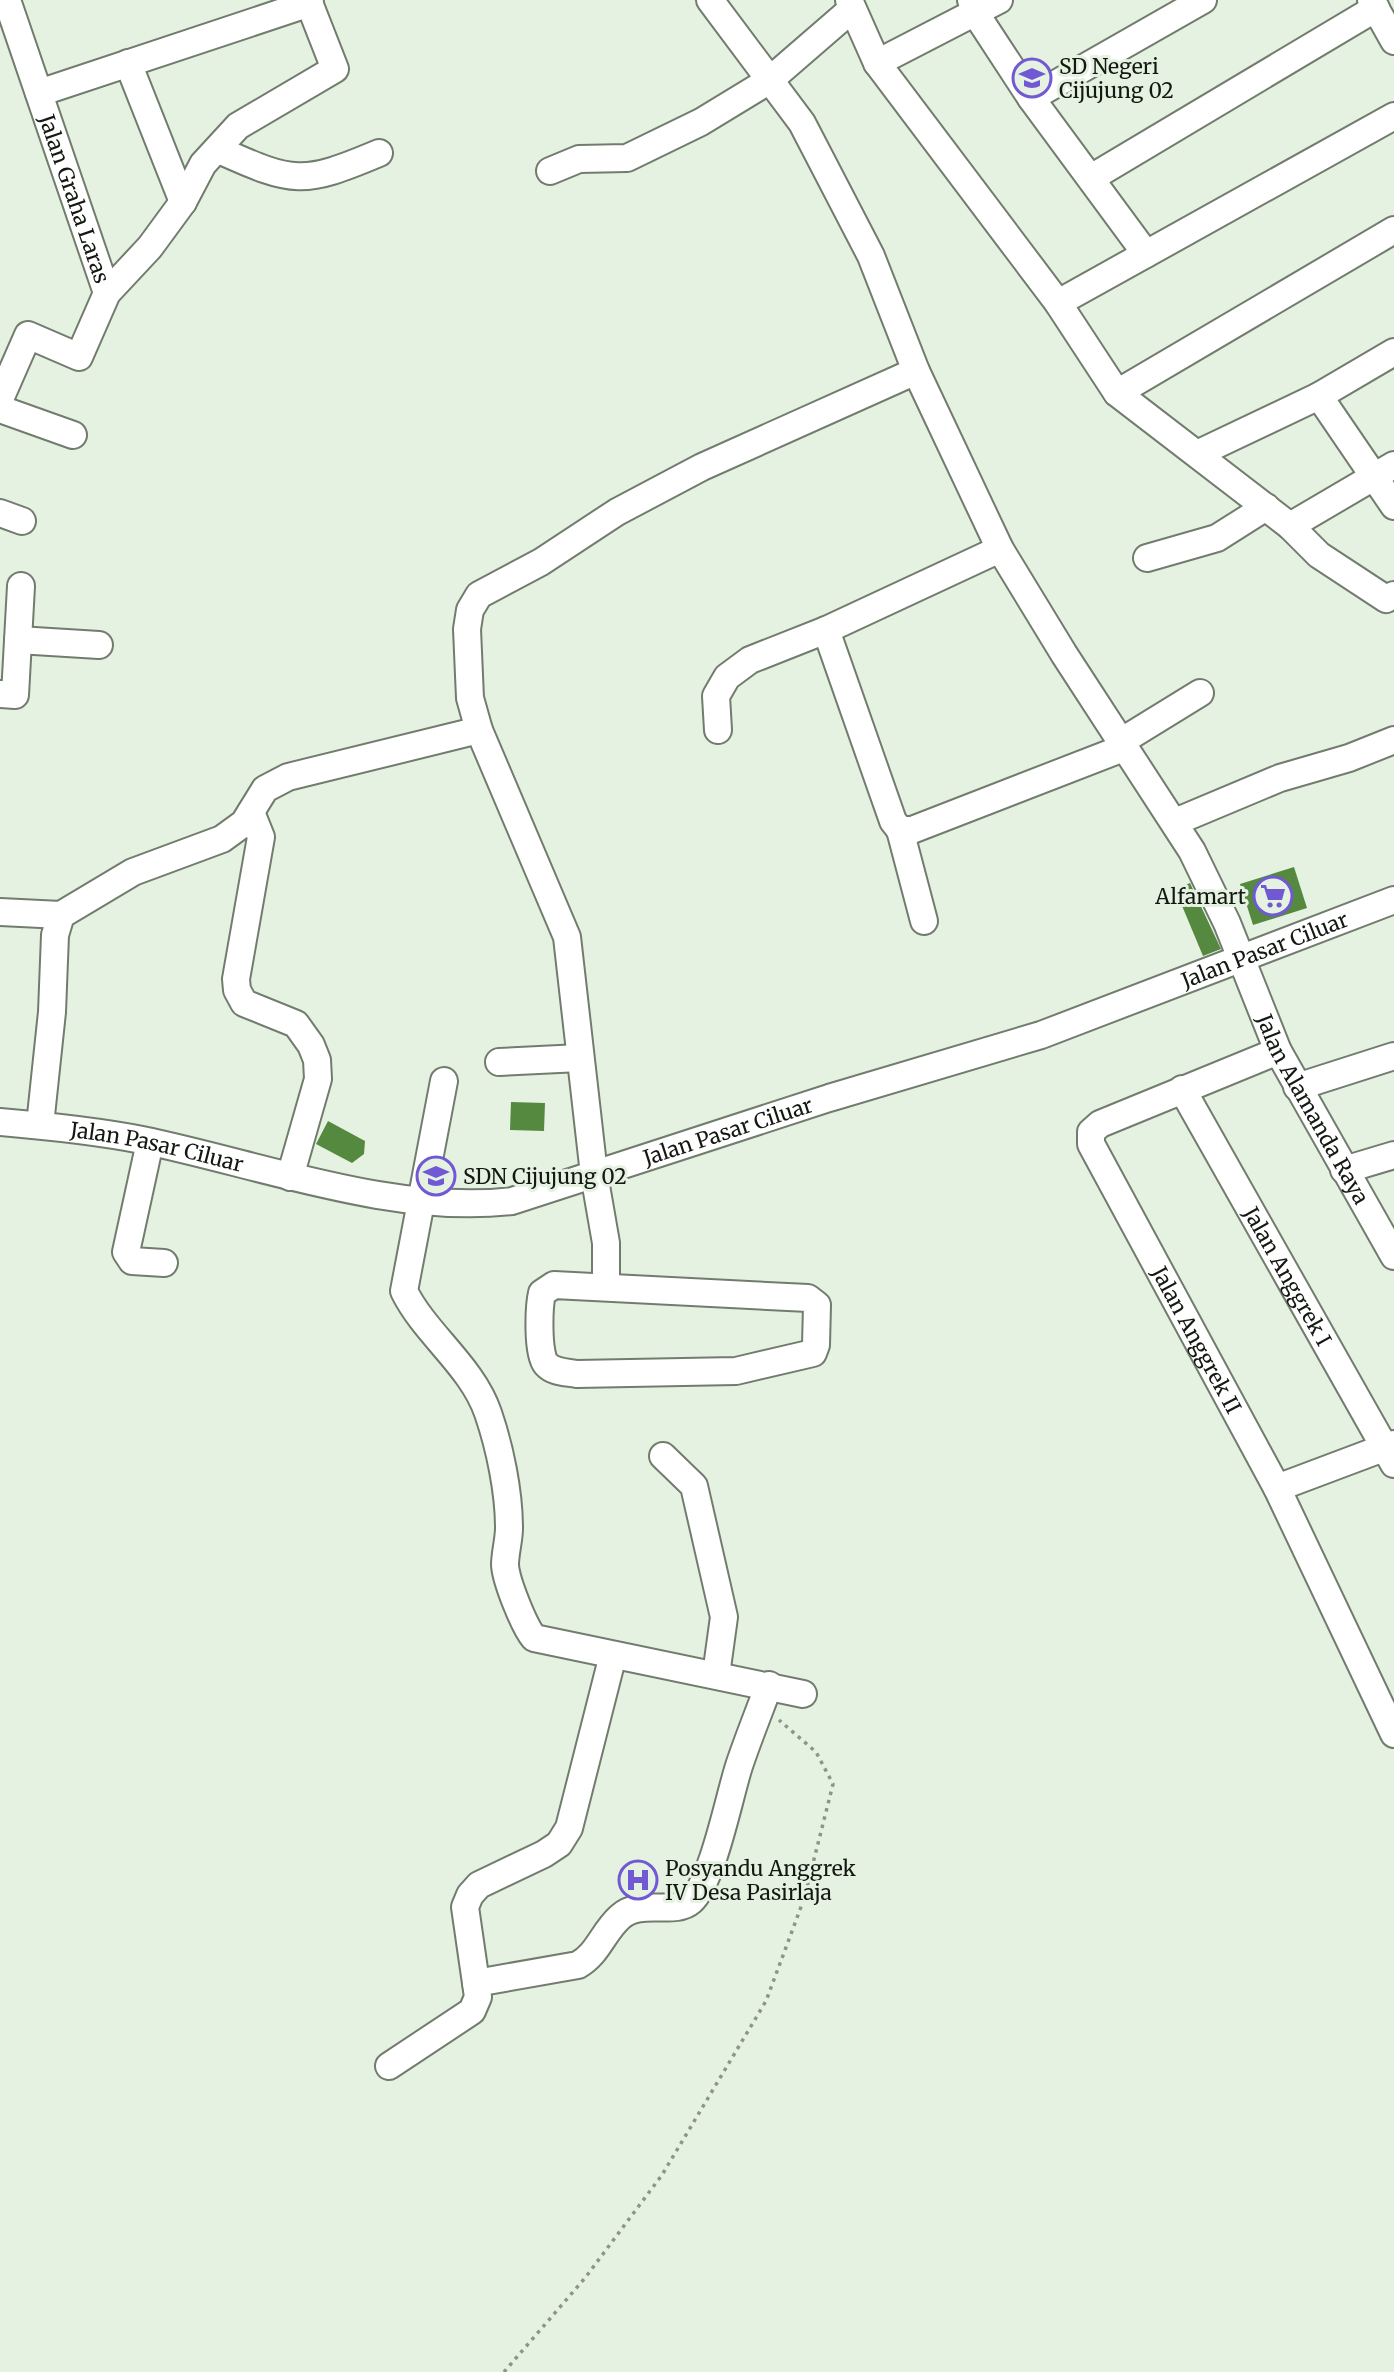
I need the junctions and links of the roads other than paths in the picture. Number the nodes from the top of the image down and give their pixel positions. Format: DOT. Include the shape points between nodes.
graph roads {
  1 [pos="710,0"];
  2 [pos="999,0"];
  3 [pos="1203,0"];
  4 [pos="309,1"];
  5 [pos="1373,4"];
  6 [pos="851,5"];
  7 [pos="5,6"];
  8 [pos="974,7"];
  9 [pos="1394,41"];
  10 [pos="128,63"];
  11 [pos="877,63"];
  12 [pos="769,80"];
  13 [pos="39,93"];
  14 [pos="1031,98"];
  15 [pos="1393,119"];
  16 [pos="219,150"];
  17 [pos="379,153"];
  18 [pos="550,171"];
  19 [pos="1091,178"];
  20 [pos="183,202"];
  21 [pos="1394,230"];
  22 [pos="1146,254"];
  23 [pos="107,293"];
  24 [pos="1058,303"];
  25 [pos="1394,352"];
  26 [pos="916,371"];
  27 [pos="1117,393"];
  28 [pos="1319,396"];
  29 [pos="0,399"];
  30 [pos="0,409"];
  31 [pos="73,435"];
  32 [pos="1197,454"];
  33 [pos="1384,471"];
  34 [pos="1394,506"];
  35 [pos="1266,508"];
  36 [pos="1290,526"];
  37 [pos="1000,549"];
  38 [pos="1147,558"];
  39 [pos="21,586"];
  40 [pos="1394,595"];
  41 [pos="826,630"];
  42 [pos="18,640"];
  43 [pos="99,645"];
  44 [pos="1199,693"];
  45 [pos="0,694"];
  46 [pos="479,730"];
  47 [pos="718,730"];
  48 [pos="1394,740"];
  49 [pos="1124,744"];
  50 [pos="251,812"];
  51 [pos="1175,822"];
  52 [pos="900,830"];
  53 [pos="1394,900"];
  54 [pos="0,912"];
  55 [pos="61,915"];
  56 [pos="924,921"];
  57 [pos="1239,958"];
  58 [pos="1278,1051"];
  59 [pos="1394,1056"];
  60 [pos="580,1058"];
  61 [pos="499,1062"];
  62 [pos="444,1080"];
  63 [pos="1297,1087"];
  64 [pos="1182,1089"];
  65 [pos="0,1122"];
  66 [pos="40,1125"];
  67 [pos="150,1142"];
  68 [pos="1394,1154"];
  69 [pos="1344,1170"];
  70 [pos="593,1174"];
  71 [pos="290,1177"];
  72 [pos="419,1200"];
  73 [pos="1394,1255"];
  74 [pos="164,1263"];
  75 [pos="606,1286"];
  76 [pos="1392,1452"];
  77 [pos="663,1457"];
  78 [pos="1277,1488"];
  79 [pos="613,1655"];
  80 [pos="716,1675"];
  81 [pos="803,1694"];
  82 [pos="765,1696"];
  83 [pos="1394,1734"];
  84 [pos="476,1983"];
  85 [pos="389,2066"];
  1 -- 12 [label="street, Jalan Alamanda Raya"];
  2 -- 8 [label="street"];
  3 -- 14 [label="street"];
  4 -- 10 [label="street"];
  4 -- 16 [label="street" via="335,69 238,126"];
  5 -- 9 [label="street"];
  5 -- 19 [label="street"];
  6 -- 11 [label="street"];
  6 -- 12 [label="street"];
  7 -- 13 [label="street, Jalan Graha Laras"];
  8 -- 11 [label="street"];
  8 -- 14 [label="street"];
  10 -- 13 [label="street"];
  10 -- 20 [label="street"];
  11 -- 24 [label="street"];
  12 -- 18 [label="street" via="637,154 579,159"];
  12 -- 26 [label="street, Jalan Alamanda Raya" via="802,123 871,256"];
  13 -- 23 [label="street, Jalan Graha Laras"];
  14 -- 19 [label="street"];
  15 -- 22 [label="street"];
  16 -- 17 [label="street" via="281,176 297,178 328,174"];
  16 -- 20 [label="street" via="203,164"];
  19 -- 22 [label="street"];
  20 -- 23 [label="street" via="150,247"];
  21 -- 27 [label="street"];
  22 -- 24 [label="street"];
  23 -- 29 [label="street, Jalan Graha Laras" via="79,357 29,335"];
  24 -- 27 [label="street"];
  25 -- 28 [label="street"];
  26 -- 37 [label="street, Jalan Alamanda Raya"];
  26 -- 46 [label="street" via="702,467 479,595 467,629 470,698"];
  27 -- 32 [label="street"];
  28 -- 32 [label="street"];
  28 -- 33 [label="street"];
  30 -- 31 [label="street"];
  32 -- 35 [label="street"];
  33 -- 34 [label="street"];
  33 -- 36 [label="street"];
  35 -- 36 [label="street"];
  35 -- 38 [label="street" via="1217,538"];
  36 -- 40 [label="street" via="1319,555 1386,600"];
  37 -- 41 [label="street"];
  37 -- 49 [label="street, Jalan Alamanda Raya"];
  39 -- 42 [label="street"];
  41 -- 47 [label="street" via="750,660 727,677 716,696"];
  41 -- 52 [label="street"];
  42 -- 43 [label="street"];
  42 -- 45 [label="street" via="15,695"];
  44 -- 49 [label="street"];
  46 -- 50 [label="street" via="288,777 265,789"];
  46 -- 60 [label="street" via="567,937"];
  48 -- 51 [label="street" via="1280,778"];
  49 -- 51 [label="street, Jalan Alamanda Raya"];
  49 -- 52 [label="street" via="912,830"];
  50 -- 55 [label="street" via="222,839 133,872"];
  50 -- 71 [label="street" via="261,836 237,990 244,1003 296,1024 317,1060 318,1079"];
  51 -- 57 [label="street, Jalan Alamanda Raya" via="1227,923"];
  52 -- 56 [label="street"];
  53 -- 57 [label="street, Jalan Pasar Ciluar"];
  54 -- 55 [label="street"];
  55 -- 66 [label="street" via="55,934"];
  57 -- 58 [label="street, Jalan Alamanda Raya"];
  57 -- 70 [label="street, Jalan Pasar Ciluar" via="1041,1035"];
  58 -- 63 [label="street, Jalan Alamanda Raya"];
  58 -- 64 [label="street, Jalan Anggrek II"];
  59 -- 63 [label="street"];
  60 -- 61 [label="street"];
  60 -- 70 [label="street"];
  62 -- 72 [label="street"];
  63 -- 69 [label="street, Jalan Alamanda Raya"];
  64 -- 76 [label="street, Jalan Anggrek I"];
  64 -- 78 [label="street, Jalan Anggrek II" via="1100,1124 1091,1132 1091,1144"];
  65 -- 66 [label="street, Jalan Pasar Ciluar"];
  66 -- 67 [label="street, Jalan Pasar Ciluar"];
  67 -- 71 [label="street, Jalan Pasar Ciluar"];
  67 -- 74 [label="street" via="126,1252 132,1261"];
  68 -- 69 [label="street"];
  69 -- 73 [label="street, Jalan Alamanda Raya"];
  70 -- 72 [label="street, Jalan Pasar Ciluar" via="512,1201 479,1205"];
  70 -- 75 [label="street" via="606,1243"];
  71 -- 72 [label="street, Jalan Pasar Ciluar"];
  72 -- 79 [label="street" via="404,1291 462,1368 488,1412 506,1489 509,1529 505,1567 522,1624 534,1638"];
  75 -- 75 [label="street" via="554,1285 542,1293 542,1356 555,1370 577,1374 736,1371 815,1351 817,1305 813,1300"];
  76 -- 78 [label="street"];
  77 -- 80 [label="street" via="694,1486 724,1616"];
  78 -- 83 [label="street, Jalan Anggrek II"];
  79 -- 80 [label="street"];
  79 -- 84 [label="street" via="569,1828 559,1844 479,1885 470,1895 466,1907"];
  80 -- 82 [label="street"];
  81 -- 82 [label="street"];
  82 -- 84 [label="street" via="715,1852 690,1902 640,1906 620,1917 589,1959 578,1965"];
  84 -- 85 [label="street" via="478,1997 472,2011"];
}
